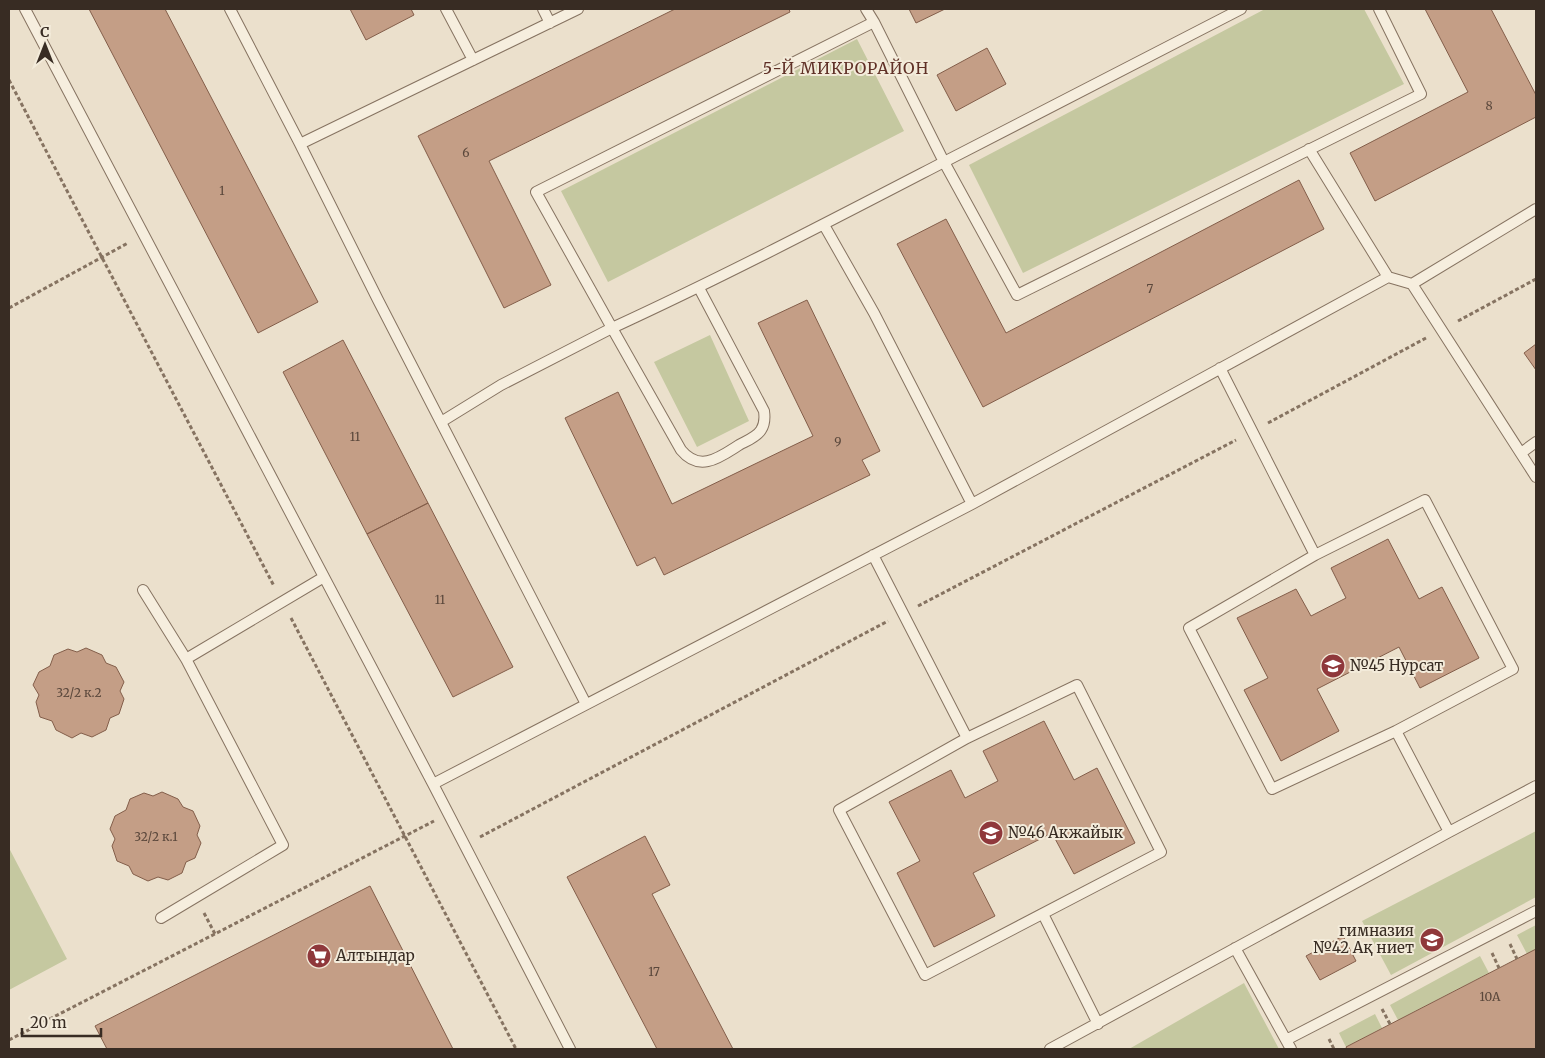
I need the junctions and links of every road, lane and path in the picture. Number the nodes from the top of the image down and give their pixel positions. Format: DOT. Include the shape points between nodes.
graph roads {
  1 [pos="25,9"];
  2 [pos="230,9"];
  3 [pos="446,9"];
  4 [pos="543,9"];
  5 [pos="578,9"];
  6 [pos="866,9"];
  7 [pos="1241,9"];
  8 [pos="1379,9"];
  9 [pos="550,22"];
  10 [pos="874,22"];
  11 [pos="473,60"];
  12 [pos="9,80"];
  13 [pos="300,144"];
  14 [pos="1309,149"];
  15 [pos="944,162"];
  16 [pos="1536,209"];
  17 [pos="824,225"];
  18 [pos="144,235"];
  19 [pos="102,258"];
  20 [pos="1388,276"];
  21 [pos="1536,279"];
  22 [pos="1412,284"];
  23 [pos="700,288"];
  24 [pos="9,308"];
  25 [pos="612,328"];
  26 [pos="1442,330"];
  27 [pos="1220,368"];
  28 [pos="441,422"];
  29 [pos="1252,432"];
  30 [pos="1536,442"];
  31 [pos="1521,453"];
  32 [pos="1536,477"];
  33 [pos="972,504"];
  34 [pos="873,555"];
  35 [pos="1315,555"];
  36 [pos="324,577"];
  37 [pos="143,590"];
  38 [pos="282,602"];
  39 [pos="903,614"];
  40 [pos="186,659"];
  41 [pos="586,704"];
  42 [pos="1396,731"];
  43 [pos="967,738"];
  44 [pos="433,784"];
  45 [pos="1536,786"];
  46 [pos="448,815"];
  47 [pos="1449,832"];
  48 [pos="405,836"];
  49 [pos="464,845"];
  50 [pos="1536,912"];
  51 [pos="1043,914"];
  52 [pos="161,918"];
  53 [pos="1508,941"];
  54 [pos="1235,948"];
  55 [pos="1490,950"];
  56 [pos="1517,959"];
  57 [pos="1499,968"];
  58 [pos="1382,1009"];
  59 [pos="1098,1024"];
  60 [pos="1390,1024"];
  61 [pos="1329,1038"];
  62 [pos="9,1040"];
  63 [pos="1288,1045"];
  64 [pos="516,1049"];
  65 [pos="570,1049"];
  66 [pos="1050,1049"];
  67 [pos="1334,1049"];
  1 -- 18 [label="lane"];
  2 -- 13 [label="lane"];
  3 -- 11 [label="lane"];
  4 -- 9 [label="lane"];
  5 -- 9 [label="lane"];
  6 -- 10 [label="lane"];
  7 -- 15 [label="lane"];
  8 -- 14 [label="lane" via="1421,94"];
  9 -- 11 [label="lane"];
  10 -- 15 [label="lane"];
  10 -- 25 [label="lane" via="536,192"];
  11 -- 13 [label="lane"];
  12 -- 19 [label="path"];
  13 -- 28 [label="lane"];
  14 -- 15 [label="lane" via="1017,295"];
  14 -- 20 [label="lane"];
  15 -- 17 [label="lane"];
  16 -- 22 [label="lane"];
  17 -- 23 [label="lane"];
  17 -- 33 [label="lane" via="874,313"];
  18 -- 19 [label="path"];
  18 -- 36 [label="lane"];
  19 -- 24 [label="path"];
  19 -- 38 [label="path"];
  20 -- 22 [label="lane"];
  20 -- 27 [label="lane"];
  21 -- 26 [label="path"];
  22 -- 26 [label="lane"];
  23 -- 25 [label="lane"];
  23 -- 25 [label="lane" via="765,417 758,434 714,460 702,463 687,457 681,450"];
  25 -- 28 [label="lane" via="502,385"];
  26 -- 29 [label="path"];
  26 -- 31 [label="lane"];
  27 -- 29 [label="lane"];
  27 -- 33 [label="lane"];
  28 -- 41 [label="lane"];
  29 -- 35 [label="lane"];
  29 -- 39 [label="path"];
  30 -- 31 [label="lane"];
  31 -- 32 [label="lane"];
  33 -- 34 [label="lane"];
  34 -- 39 [label="lane"];
  34 -- 41 [label="lane"];
  35 -- 42 [label="lane" via="1425,500 1513,669"];
  35 -- 42 [label="lane" via="1189,628 1272,789"];
  36 -- 38 [label="lane"];
  36 -- 44 [label="lane"];
  37 -- 40 [label="lane"];
  38 -- 40 [label="lane"];
  38 -- 48 [label="path"];
  39 -- 43 [label="lane"];
  39 -- 49 [label="path"];
  40 -- 52 [label="lane" via="283,845"];
  41 -- 44 [label="lane"];
  42 -- 47 [label="lane"];
  43 -- 51 [label="lane" via="1077,685 1161,852"];
  43 -- 51 [label="lane" via="839,810 925,974"];
  44 -- 46 [label="lane"];
  45 -- 47 [label="lane"];
  46 -- 48 [label="path"];
  46 -- 49 [label="lane"];
  47 -- 54 [label="lane"];
  48 -- 62 [label="path"];
  48 -- 64 [label="path"];
  49 -- 65 [label="lane"];
  50 -- 63 [label="lane"];
  51 -- 59 [label="lane"];
  53 -- 56 [label="path"];
  54 -- 59 [label="lane"];
  54 -- 63 [label="lane"];
  55 -- 57 [label="path"];
  58 -- 60 [label="path"];
  59 -- 66 [label="lane"];
  61 -- 67 [label="path"];
}
